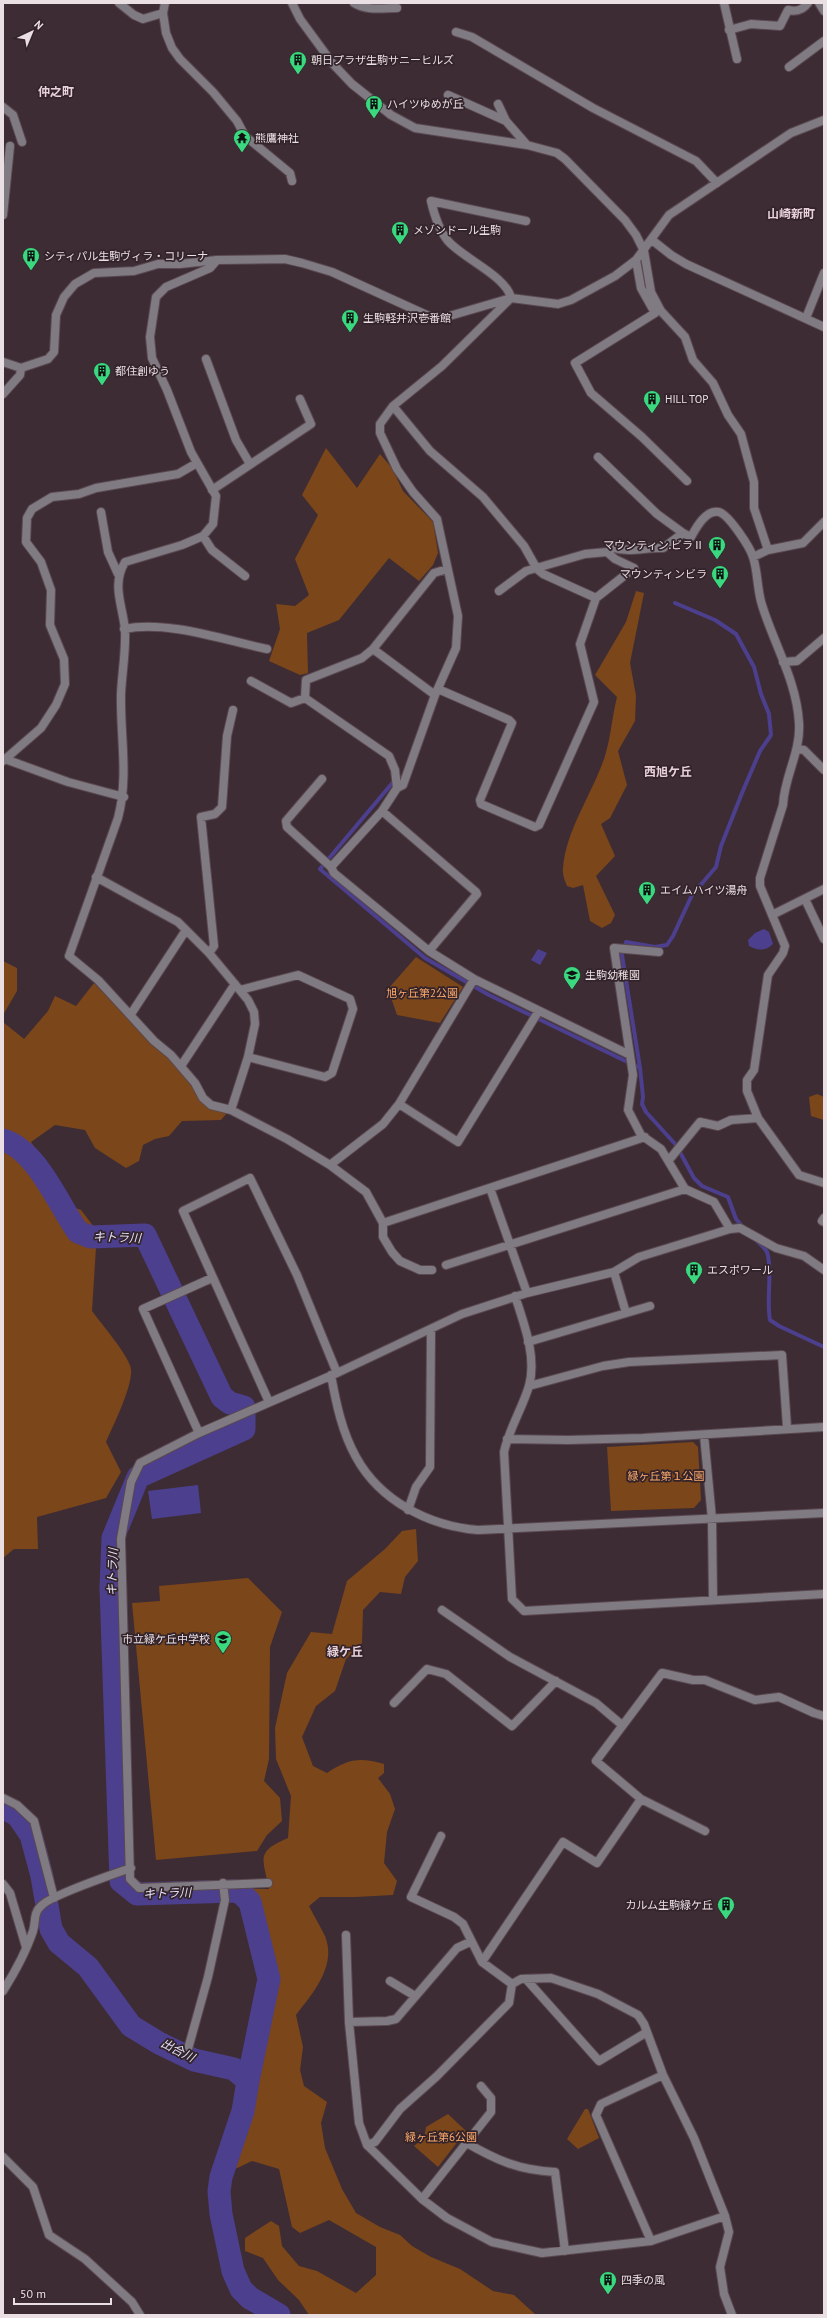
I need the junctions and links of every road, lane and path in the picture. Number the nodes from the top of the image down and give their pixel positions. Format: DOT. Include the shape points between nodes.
graph roads {
  1 [pos="118,3"];
  2 [pos="165,3"];
  3 [pos="292,3"];
  4 [pos="354,3"];
  5 [pos="724,3"];
  6 [pos="808,3"];
  7 [pos="819,3"];
  8 [pos="397,8"];
  9 [pos="824,11"];
  10 [pos="163,13"];
  11 [pos="729,30"];
  12 [pos="456,32"];
  13 [pos="824,41"];
  14 [pos="738,59"];
  15 [pos="789,67"];
  16 [pos="448,94"];
  17 [pos="498,104"];
  18 [pos="3,107"];
  19 [pos="824,120"];
  20 [pos="506,121"];
  21 [pos="22,142"];
  22 [pos="527,145"];
  23 [pos="10,146"];
  24 [pos="292,181"];
  25 [pos="718,183"];
  26 [pos="3,215"];
  27 [pos="526,221"];
  28 [pos="652,240"];
  29 [pos="644,251"];
  30 [pos="218,260"];
  31 [pos="636,260"];
  32 [pos="824,273"];
  33 [pos="511,298"];
  34 [pos="806,318"];
  35 [pos="824,327"];
  36 [pos="206,359"];
  37 [pos="3,362"];
  38 [pos="21,368"];
  39 [pos="3,394"];
  40 [pos="300,399"];
  41 [pos="393,406"];
  42 [pos="598,457"];
  43 [pos="197,463"];
  44 [pos="250,464"];
  45 [pos="687,482"];
  46 [pos="212,490"];
  47 [pos="101,512"];
  48 [pos="824,522"];
  49 [pos="682,533"];
  50 [pos="203,536"];
  51 [pos="768,550"];
  52 [pos="607,552"];
  53 [pos="753,557"];
  54 [pos="447,569"];
  55 [pos="537,569"];
  56 [pos="118,574"];
  57 [pos="245,576"];
  58 [pos="499,591"];
  59 [pos="596,598"];
  60 [pos="124,629"];
  61 [pos="824,638"];
  62 [pos="373,649"];
  63 [pos="267,650"];
  64 [pos="783,662"];
  65 [pos="251,681"];
  66 [pos="437,692"];
  67 [pos="305,698"];
  68 [pos="232,710"];
  69 [pos="798,749"];
  70 [pos="4,760"];
  71 [pos="824,770"];
  72 [pos="322,779"];
  73 [pos="397,788"];
  74 [pos="124,797"];
  75 [pos="382,811"];
  76 [pos="331,867"];
  77 [pos="96,877"];
  78 [pos="824,889"];
  79 [pos="805,899"];
  80 [pos="772,915"];
  81 [pos="186,930"];
  82 [pos="824,939"];
  83 [pos="429,951"];
  84 [pos="660,952"];
  85 [pos="209,953"];
  86 [pos="474,979"];
  87 [pos="238,987"];
  88 [pos="538,1012"];
  89 [pos="131,1014"];
  90 [pos="630,1055"];
  91 [pos="248,1057"];
  92 [pos="181,1066"];
  93 [pos="399,1104"];
  94 [pos="231,1110"];
  95 [pos="758,1118"];
  96 [pos="645,1137"];
  97 [pos="669,1160"];
  98 [pos="330,1165"];
  99 [pos="824,1183"];
  100 [pos="490,1188"];
  101 [pos="685,1189"];
  102 [pos="824,1218"];
  103 [pos="824,1222"];
  104 [pos="383,1223"];
  105 [pos="730,1228"];
  106 [pos="511,1244"];
  107 [pos="446,1265"];
  108 [pos="432,1270"];
  109 [pos="824,1270"];
  110 [pos="614,1272"];
  111 [pos="212,1278"];
  112 [pos="527,1293"];
  113 [pos="516,1296"];
  114 [pos="650,1306"];
  115 [pos="626,1313"];
  116 [pos="431,1330"];
  117 [pos="528,1342"];
  118 [pos="334,1374"];
  119 [pos="529,1386"];
  120 [pos="269,1402"];
  121 [pos="787,1427"];
  122 [pos="824,1427"];
  123 [pos="199,1433"];
  124 [pos="704,1435"];
  125 [pos="507,1438"];
  126 [pos="408,1510"];
  127 [pos="824,1513"];
  128 [pos="712,1519"];
  129 [pos="508,1527"];
  130 [pos="824,1594"];
  131 [pos="713,1599"];
  132 [pos="442,1610"];
  133 [pos="556,1681"];
  134 [pos="394,1703"];
  135 [pos="824,1716"];
  136 [pos="622,1725"];
  137 [pos="3,1798"];
  138 [pos="641,1799"];
  139 [pos="705,1831"];
  140 [pos="441,1836"];
  141 [pos="131,1868"];
  142 [pos="268,1883"];
  143 [pos="3,1884"];
  144 [pos="223,1884"];
  145 [pos="54,1898"];
  146 [pos="346,1935"];
  147 [pos="470,1942"];
  148 [pos="26,1947"];
  149 [pos="482,1962"];
  150 [pos="526,1979"];
  151 [pos="390,1981"];
  152 [pos="512,1984"];
  153 [pos="3,1991"];
  154 [pos="415,1996"];
  155 [pos="349,2022"];
  156 [pos="647,2032"];
  157 [pos="188,2050"];
  158 [pos="663,2075"];
  159 [pos="481,2086"];
  160 [pos="465,2142"];
  161 [pos="367,2145"];
  162 [pos="3,2157"];
  163 [pos="422,2198"];
  164 [pos="725,2216"];
  165 [pos="651,2241"];
  166 [pos="565,2251"];
  167 [pos="140,2315"];
  168 [pos="732,2315"];
  1 -- 10 [label="street" via="143,19"];
  2 -- 10 [label="street"];
  3 -- 22 [label="street" via="300,19 333,64 352,84 391,115 415,128"];
  4 -- 8 [label="street" via="360,7"];
  5 -- 11 [label="street"];
  6 -- 11 [label="street" via="803,9 788,10 780,26 751,24"];
  7 -- 9 [label="street"];
  10 -- 24 [label="street" via="166,33 180,59 213,92 237,121 245,136 290,173"];
  11 -- 14 [label="street"];
  12 -- 25 [label="street" via="472,37 593,108 696,161"];
  13 -- 15 [label="street"];
  16 -- 20 [label="street"];
  17 -- 20 [label="street"];
  18 -- 21 [label="street" via="13,114"];
  19 -- 25 [label="street" via="791,134"];
  20 -- 22 [label="street"];
  22 -- 29 [label="street" via="557,153 565,158 625,220"];
  23 -- 26 [label="street"];
  25 -- 28 [label="street" via="669,215"];
  27 -- 33 [label="street" via="430,201 435,218 447,240 468,259 496,277 509,290"];
  28 -- 29 [label="street"];
  28 -- 34 [label="street" via="692,267"];
  29 -- 31 [label="street"];
  29 -- 51 [label="street" via="651,292 661,311 685,337 693,360 713,383 728,415 741,434 754,482 754,508"];
  30 -- 33 [label="street" via="285,259 302,262 332,272 431,317 446,317"];
  30 -- 38 [label="street" via="158,264 134,271 94,273 75,284 64,297 56,315 54,352 48,358"];
  30 -- 43 [label="street" via="210,268 166,287 156,297 152,316 152,358"];
  31 -- 33 [label="street" via="593,289 558,304"];
  31 -- 45 [label="street" via="641,288 655,312 575,363 591,393 642,437"];
  32 -- 34 [label="street"];
  33 -- 41 [label="street" via="442,366"];
  34 -- 35 [label="street"];
  36 -- 44 [label="street" via="236,440"];
  37 -- 38 [label="street"];
  38 -- 39 [label="street" via="20,375"];
  40 -- 44 [label="street" via="311,424"];
  41 -- 54 [label="street" via="382,419 380,433 396,469 437,519"];
  41 -- 55 [label="street" via="430,451 483,497 524,546"];
  42 -- 49 [label="street" via="657,514"];
  43 -- 46 [label="street"];
  43 -- 70 [label="street" via="178,474 52,497 32,509 27,518 26,542 41,562 50,590 50,626 64,659 65,684 56,705 41,728"];
  44 -- 46 [label="street"];
  46 -- 50 [label="street" via="216,496 213,524"];
  47 -- 56 [label="street" via="108,552"];
  48 -- 51 [label="street" via="803,543"];
  49 -- 52 [label="street" via="663,548 652,547 632,552 613,548"];
  49 -- 53 [label="street" via="690,537 704,518 710,513 718,512 740,535"];
  50 -- 56 [label="street" via="125,562"];
  50 -- 57 [label="street" via="212,550"];
  51 -- 53 [label="street"];
  52 -- 55 [label="street" via="581,555"];
  52 -- 59 [label="street" via="634,568"];
  53 -- 64 [label="street" via="762,605"];
  54 -- 62 [label="street" via="434,573"];
  54 -- 66 [label="street" via="458,616 456,648"];
  55 -- 58 [label="street" via="526,571"];
  55 -- 59 [label="street"];
  56 -- 60 [label="street"];
  59 -- 66 [label="street" via="580,644 594,702 539,825 528,824 482,804 480,800 512,723"];
  60 -- 63 [label="street" via="139,626 187,632"];
  60 -- 74 [label="street" via="125,660 121,693"];
  61 -- 64 [label="street" via="797,661"];
  62 -- 66 [label="street"];
  62 -- 67 [label="street" via="362,658 306,680"];
  64 -- 69 [label="street" via="795,698 799,722"];
  65 -- 67 [label="street" via="290,703"];
  66 -- 73 [label="street" via="404,785"];
  67 -- 73 [label="street" via="389,756 395,770"];
  68 -- 85 [label="street" via="227,736 222,807 215,814 201,817 214,946"];
  69 -- 71 [label="street" via="804,750"];
  69 -- 80 [label="street" via="760,878 760,886"];
  70 -- 74 [label="street" via="68,782"];
  72 -- 76 [label="street" via="286,821 287,826"];
  73 -- 75 [label="street"];
  74 -- 77 [label="street"];
  75 -- 76 [label="street"];
  75 -- 83 [label="street" via="477,894"];
  76 -- 83 [label="street" via="334,873"];
  77 -- 81 [label="street" via="178,922"];
  77 -- 89 [label="street" via="69,956 98,980"];
  78 -- 79 [label="street"];
  79 -- 80 [label="street"];
  79 -- 82 [label="street"];
  80 -- 95 [label="street" via="784,946 783,953 768,975 754,1070 747,1080 747,1091"];
  81 -- 85 [label="street"];
  81 -- 89 [label="street"];
  83 -- 86 [label="street"];
  84 -- 90 [label="street" via="614,948"];
  85 -- 87 [label="street"];
  86 -- 88 [label="street"];
  86 -- 93 [label="street"];
  87 -- 91 [label="street" via="254,1012 255,1024"];
  87 -- 91 [label="street" via="298,975 350,1000 353,1009 332,1073 325,1077"];
  87 -- 92 [label="street"];
  88 -- 90 [label="street"];
  88 -- 93 [label="street" via="458,1142"];
  89 -- 92 [label="street" via="154,1041"];
  90 -- 96 [label="street" via="634,1075 628,1110 641,1135"];
  91 -- 94 [label="street"];
  92 -- 94 [label="street" via="203,1098 211,1104"];
  93 -- 98 [label="street" via="383,1124"];
  94 -- 98 [label="street"];
  95 -- 97 [label="street" via="731,1120 718,1126 700,1122"];
  95 -- 99 [label="street" via="799,1175"];
  96 -- 97 [label="street" via="661,1149"];
  96 -- 100 [label="street"];
  97 -- 101 [label="street"];
  98 -- 104 [label="street" via="366,1192"];
  100 -- 104 [label="street"];
  100 -- 106 [label="street"];
  101 -- 105 [label="street" via="714,1202"];
  101 -- 106 [label="street"];
  102 -- 103 [label="street"];
  104 -- 108 [label="street" via="382,1237 400,1261 420,1270"];
  105 -- 109 [label="street" via="740,1228 776,1248 804,1256"];
  105 -- 110 [label="street" via="638,1257"];
  106 -- 107 [label="street"];
  106 -- 112 [label="street"];
  110 -- 112 [label="street"];
  110 -- 115 [label="street"];
  111 -- 118 [label="street" via="184,1210 250,1178 297,1275"];
  111 -- 120 [label="street"];
  111 -- 123 [label="street" via="143,1309"];
  112 -- 113 [label="street"];
  113 -- 116 [label="street" via="462,1314"];
  113 -- 117 [label="street"];
  114 -- 115 [label="street"];
  115 -- 117 [label="street"];
  116 -- 118 [label="street"];
  116 -- 126 [label="street" via="430,1467 416,1487"];
  117 -- 119 [label="street" via="532,1365"];
  118 -- 120 [label="street"];
  118 -- 126 [label="street" via="344,1429 356,1457 384,1491"];
  119 -- 121 [label="street" via="603,1366 629,1362 782,1355"];
  119 -- 125 [label="street"];
  120 -- 123 [label="street"];
  121 -- 122 [label="street"];
  121 -- 124 [label="street"];
  123 -- 141 [label="street" via="140,1463 131,1482 121,1539"];
  124 -- 125 [label="street" via="568,1440"];
  124 -- 128 [label="street"];
  125 -- 129 [label="street" via="504,1452"];
  126 -- 129 [label="street" via="453,1528 478,1530"];
  127 -- 128 [label="street"];
  128 -- 129 [label="street"];
  128 -- 131 [label="street"];
  129 -- 131 [label="street" via="512,1599 524,1611"];
  130 -- 131 [label="street"];
  132 -- 133 [label="street" via="510,1658"];
  133 -- 134 [label="street" via="512,1726 446,1674 427,1669"];
  133 -- 136 [label="street" via="596,1703"];
  135 -- 136 [label="street" via="780,1697 755,1700 706,1680 693,1680 662,1673"];
  136 -- 138 [label="street" via="596,1761"];
  137 -- 145 [label="street" via="16,1805 34,1821"];
  138 -- 139 [label="street"];
  138 -- 149 [label="street" via="597,1863 563,1842"];
  140 -- 147 [label="street" via="411,1897 454,1917 463,1924"];
  141 -- 144 [label="street" via="130,1879 139,1888"];
  141 -- 145 [label="street"];
  142 -- 144 [label="street"];
  143 -- 148 [label="street" via="10,1893"];
  144 -- 157 [label="street" via="225,1900"];
  145 -- 148 [label="street" via="41,1905 34,1917 34,1930"];
  146 -- 155 [label="street"];
  147 -- 149 [label="street"];
  147 -- 154 [label="street" via="457,1948"];
  148 -- 153 [label="street"];
  149 -- 152 [label="street"];
  150 -- 152 [label="street"];
  150 -- 156 [label="street" via="551,1978 598,1994 638,2015"];
  150 -- 156 [label="street" via="600,2061"];
  151 -- 154 [label="street"];
  152 -- 161 [label="street" via="509,2003 438,2076 400,2109 375,2142"];
  154 -- 155 [label="street" via="396,2019"];
  155 -- 161 [label="street" via="359,2123"];
  156 -- 158 [label="street"];
  158 -- 164 [label="street" via="694,2138"];
  158 -- 165 [label="street" via="601,2104 596,2115"];
  159 -- 160 [label="street" via="491,2098 491,2112"];
  160 -- 163 [label="street"];
  160 -- 166 [label="street" via="490,2157 530,2171 555,2172"];
  161 -- 163 [label="street"];
  162 -- 167 [label="street" via="33,2187 48,2235 85,2259 132,2302"];
  163 -- 166 [label="street" via="446,2218 492,2242 542,2253"];
  164 -- 165 [label="street"];
  164 -- 168 [label="street" via="729,2232 720,2267 724,2294"];
  165 -- 166 [label="street"];
}
